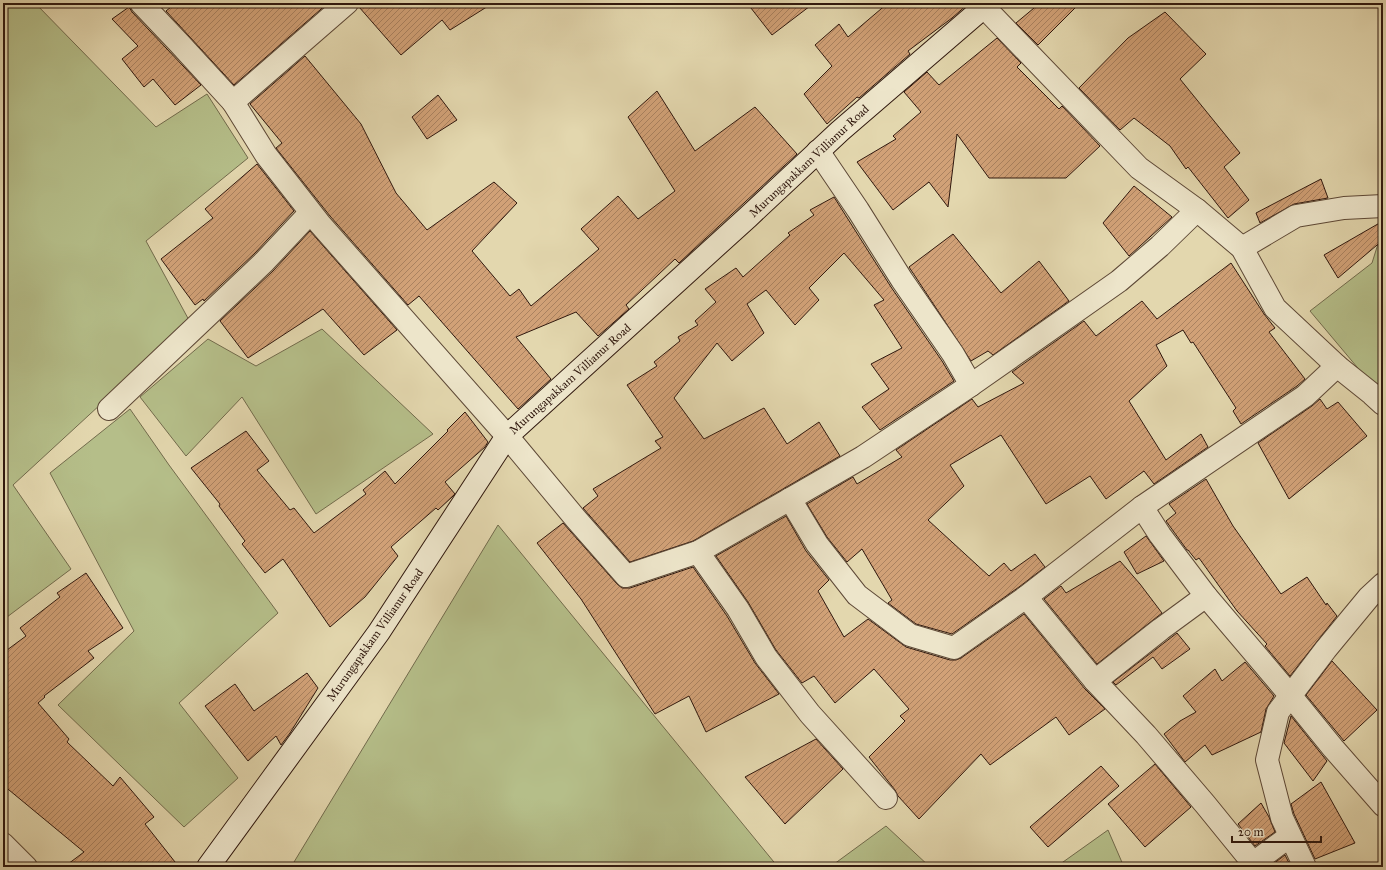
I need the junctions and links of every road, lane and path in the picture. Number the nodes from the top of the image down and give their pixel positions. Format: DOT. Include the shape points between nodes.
graph roads {
  1 [pos="141,3"];
  2 [pos="347,3"];
  3 [pos="982,5"];
  4 [pos="232,102"];
  5 [pos="818,150"];
  6 [pos="1383,206"];
  7 [pos="1197,210"];
  8 [pos="310,213"];
  9 [pos="1242,248"];
  10 [pos="1337,366"];
  11 [pos="971,384"];
  12 [pos="1383,404"];
  13 [pos="109,409"];
  14 [pos="508,436"];
  15 [pos="790,499"];
  16 [pos="1142,507"];
  17 [pos="698,552"];
  18 [pos="1383,584"];
  19 [pos="1206,596"];
  20 [pos="1026,597"];
  21 [pos="1095,681"];
  22 [pos="1290,695"];
  23 [pos="886,798"];
  24 [pos="1383,805"];
  25 [pos="1290,836"];
  26 [pos="3,844"];
  27 [pos="1250,865"];
  28 [pos="26,867"];
  29 [pos="208,867"];
  30 [pos="1305,867"];
  1 -- 4 [label="street"];
  2 -- 4 [label="street"];
  3 -- 5 [label="street, Murungapakkam Villianur Road"];
  3 -- 7 [label="street" via="1139,168"];
  4 -- 8 [label="street" via="266,155"];
  5 -- 11 [label="street"];
  5 -- 14 [label="street, Murungapakkam Villianur Road"];
  6 -- 9 [label="street" via="1344,208 1296,216"];
  7 -- 9 [label="street"];
  7 -- 11 [label="street" via="1119,281"];
  8 -- 13 [label="street" via="264,262"];
  8 -- 14 [label="street"];
  9 -- 10 [label="street" via="1275,308"];
  10 -- 12 [label="street"];
  10 -- 16 [label="street" via="1305,396"];
  11 -- 15 [label="street" via="863,457"];
  14 -- 17 [label="street" via="626,576"];
  14 -- 29 [label="street, Murungapakkam Villianur Road" via="379,632"];
  15 -- 17 [label="street"];
  15 -- 20 [label="street" via="817,544 857,595 910,635 954,648"];
  16 -- 19 [label="street"];
  16 -- 20 [label="street"];
  17 -- 23 [label="street" via="780,676 810,714"];
  18 -- 22 [label="street" via="1369,597"];
  19 -- 21 [label="street"];
  19 -- 22 [label="street"];
  20 -- 21 [label="street"];
  21 -- 27 [label="street" via="1205,804"];
  22 -- 24 [label="street"];
  22 -- 25 [label="street" via="1278,712 1267,760 1282,818"];
  25 -- 27 [label="street"];
  25 -- 30 [label="street"];
  26 -- 28 [label="street"];
}
